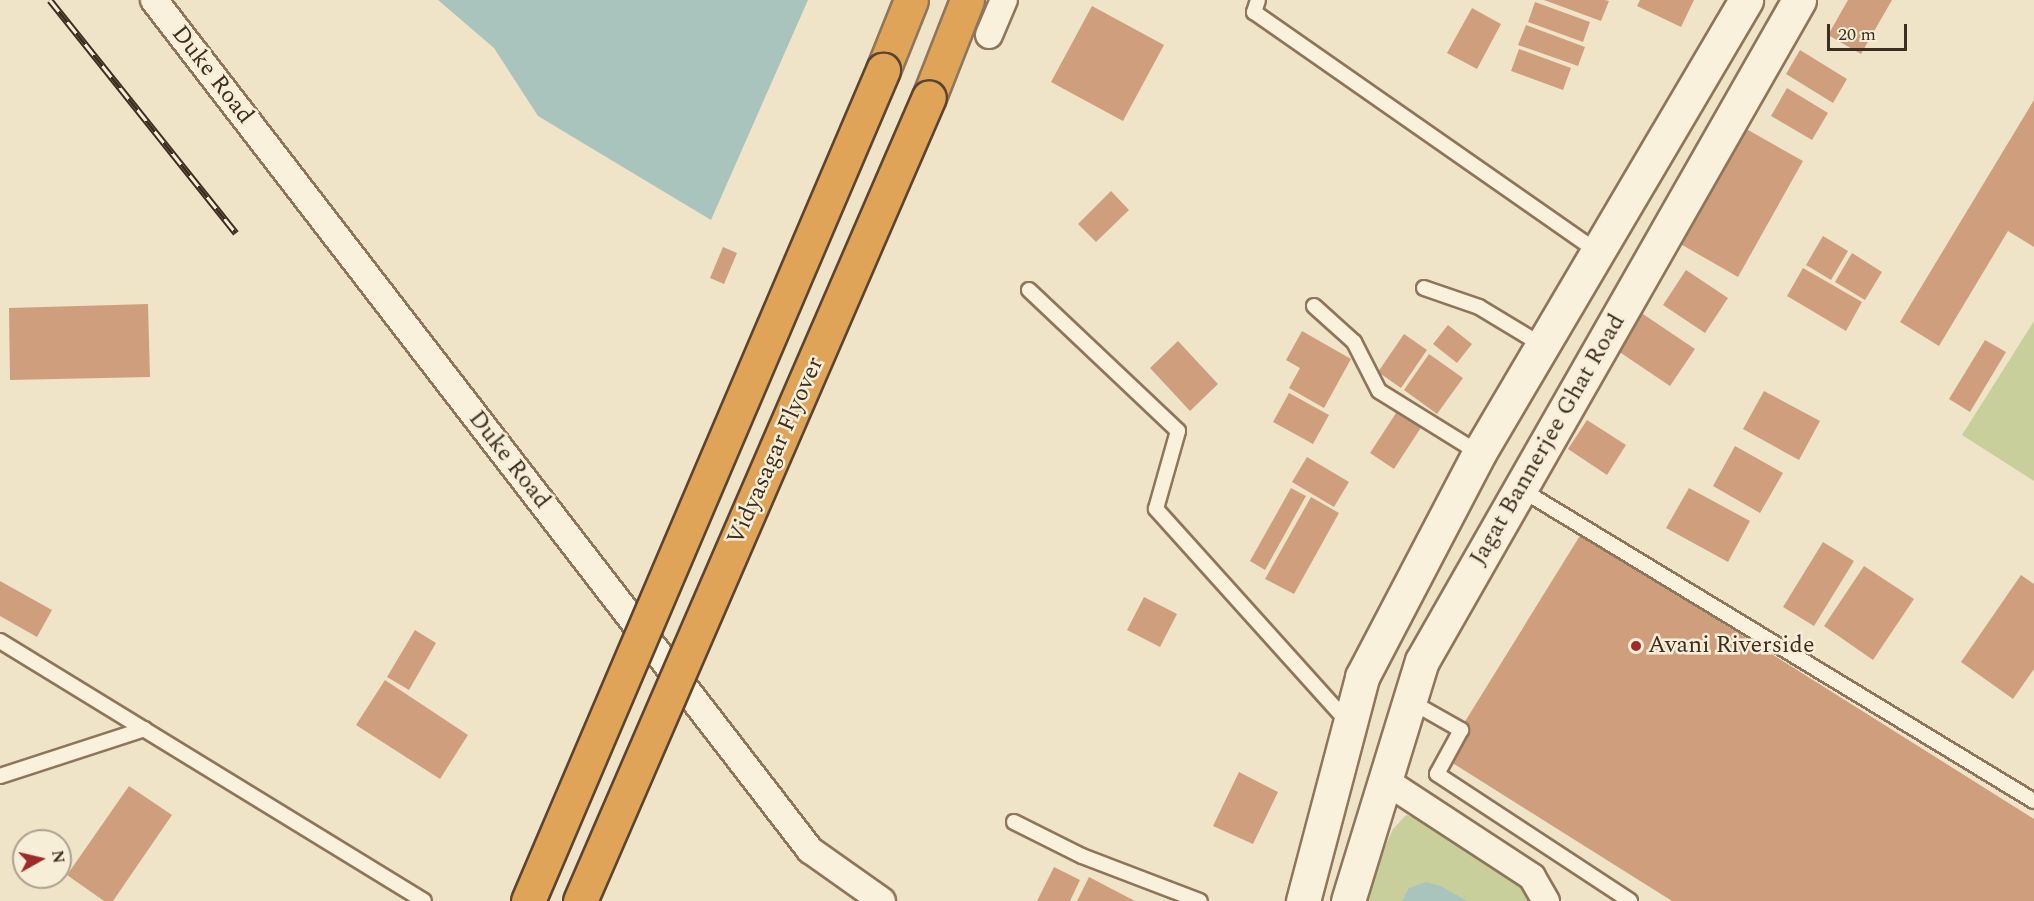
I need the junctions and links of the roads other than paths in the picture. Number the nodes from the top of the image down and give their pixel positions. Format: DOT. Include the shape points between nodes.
graph roads {
  1 [pos="154,0"];
  2 [pos="911,0"];
  3 [pos="967,0"];
  4 [pos="1004,0"];
  5 [pos="1258,0"];
  6 [pos="1746,0"];
  7 [pos="1799,0"];
  8 [pos="989,35"];
  9 [pos="1598,252"];
  10 [pos="1424,288"];
  11 [pos="1029,290"];
  12 [pos="1314,306"];
  13 [pos="1542,345"];
  14 [pos="1479,453"];
  15 [pos="1522,489"];
  16 [pos="0,641"];
  17 [pos="1407,699"];
  18 [pos="1348,722"];
  19 [pos="144,729"];
  20 [pos="0,776"];
  21 [pos="1384,780"];
  22 [pos="2034,801"];
  23 [pos="1014,822"];
  24 [pos="416,899"];
  25 [pos="528,901"];
  26 [pos="580,901"];
  27 [pos="882,901"];
  28 [pos="1200,901"];
  29 [pos="1303,901"];
  30 [pos="1348,901"];
  31 [pos="1546,901"];
  32 [pos="1630,901"];
  1 -- 27 [label="street, Duke Road" via="810,850"];
  2 -- 25 [label="highway, Vidyasagar Flyover, bridge"];
  3 -- 26 [label="highway, Vidyasagar Flyover, bridge"];
  4 -- 8 [label="street"];
  5 -- 9 [label="lane" via="1254,12"];
  6 -- 9 [label="main road, Jagat Bannerjee Ghat Road"];
  7 -- 15 [label="main road, Jagat Bannerjee Ghat Road"];
  9 -- 13 [label="main road, Jagat Bannerjee Ghat Road"];
  10 -- 13 [label="lane" via="1479,307"];
  11 -- 18 [label="lane" via="1178,431 1156,508"];
  12 -- 14 [label="lane" via="1354,342 1379,391"];
  13 -- 14 [label="main road, Jagat Bannerjee Ghat Road"];
  14 -- 18 [label="main road, Jagat Bannerjee Ghat Road" via="1362,677"];
  15 -- 17 [label="main road, Jagat Bannerjee Ghat Road" via="1422,661"];
  15 -- 22 [label="lane"];
  16 -- 19 [label="lane"];
  17 -- 21 [label="main road, Jagat Bannerjee Ghat Road"];
  17 -- 32 [label="lane" via="1461,730 1437,774"];
  18 -- 29 [label="main road, Jagat Bannerjee Ghat Road" via="1322,842"];
  19 -- 20 [label="lane"];
  19 -- 24 [label="lane"];
  21 -- 30 [label="main road, Jagat Bannerjee Ghat Road"];
  21 -- 31 [label="street" via="1532,878"];
  23 -- 28 [label="lane" via="1082,856"];
}
